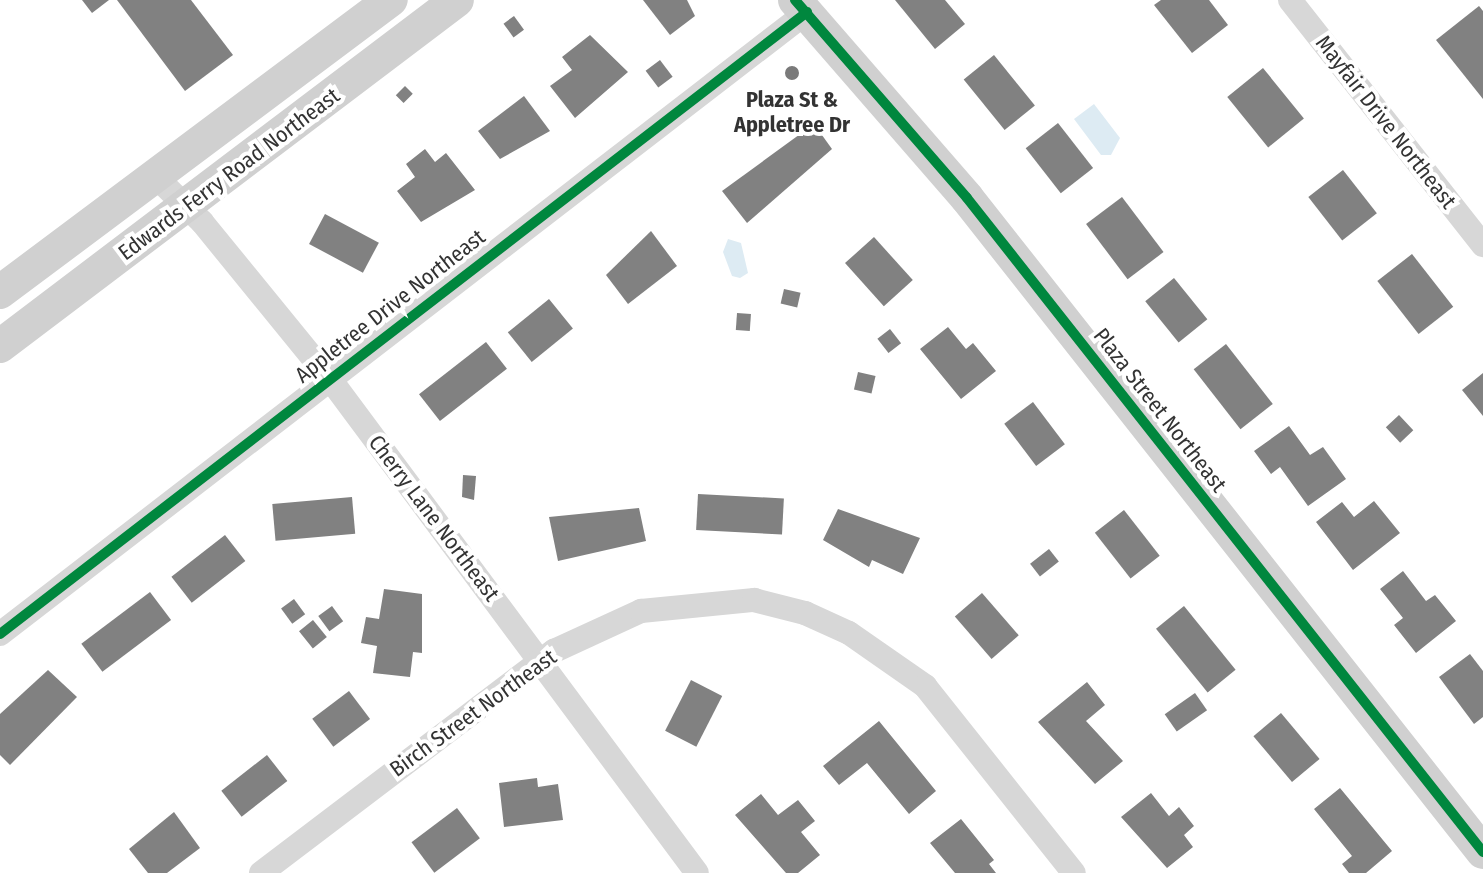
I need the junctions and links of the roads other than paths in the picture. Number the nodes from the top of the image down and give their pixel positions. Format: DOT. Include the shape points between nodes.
graph roads {
  1 [pos="391,0"];
  2 [pos="457,0"];
  3 [pos="1290,0"];
  4 [pos="801,6"];
  5 [pos="155,176"];
  6 [pos="189,207"];
  7 [pos="1483,245"];
  8 [pos="0,292"];
  9 [pos="0,346"];
  10 [pos="330,379"];
  11 [pos="0,634"];
  12 [pos="540,661"];
  13 [pos="1483,852"];
  14 [pos="261,873"];
  15 [pos="697,873"];
  16 [pos="1074,873"];
  1 -- 5 [label="main road, Edwards Ferry Road Northeast"];
  2 -- 6 [label="main road, Edwards Ferry Road Northeast"];
  3 -- 7 [label="street, Mayfair Drive Northeast"];
  4 -- 10 [label="street, Appletree Drive Northeast"];
  4 -- 13 [label="main road, Plaza Street Northeast" via="967,198"];
  5 -- 6 [label="street, Cherry Lane Northeast"];
  5 -- 8 [label="main road, Edwards Ferry Road Northeast"];
  6 -- 9 [label="main road, Edwards Ferry Road Northeast"];
  6 -- 10 [label="street, Cherry Lane Northeast"];
  10 -- 11 [label="street, Appletree Drive Northeast"];
  10 -- 12 [label="street, Cherry Lane Northeast"];
  12 -- 14 [label="street, Birch Street Northeast"];
  12 -- 15 [label="street, Cherry Lane Northeast"];
  12 -- 16 [label="street, Birch Street Northeast" via="641,611 754,600 805,613 885,653 925,686"];
}
